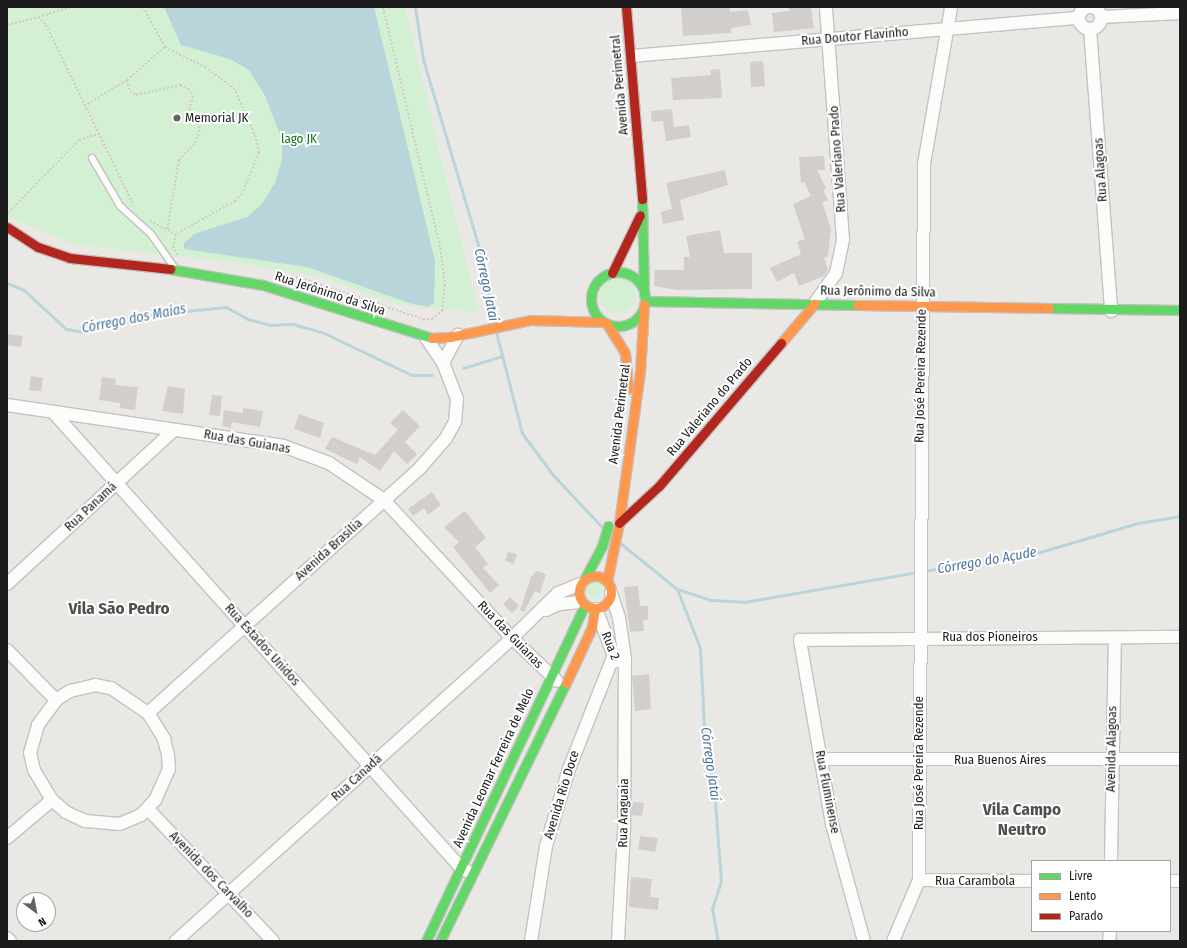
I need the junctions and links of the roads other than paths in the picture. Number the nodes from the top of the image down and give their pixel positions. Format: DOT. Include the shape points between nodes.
graph roads {
  1 [pos="626,7"];
  2 [pos="826,7"];
  3 [pos="951,7"];
  4 [pos="1089,7"];
  5 [pos="1180,13"];
  6 [pos="1101,17"];
  7 [pos="1078,18"];
  8 [pos="948,29"];
  9 [pos="1090,30"];
  10 [pos="830,39"];
  11 [pos="632,56"];
  12 [pos="92,158"];
  13 [pos="642,209"];
  14 [pos="7,227"];
  15 [pos="175,270"];
  16 [pos="612,273"];
  17 [pos="644,300"];
  18 [pos="815,303"];
  19 [pos="922,305"];
  20 [pos="1180,310"];
  21 [pos="1111,311"];
  22 [pos="605,323"];
  23 [pos="458,335"];
  24 [pos="426,338"];
  25 [pos="443,363"];
  26 [pos="7,405"];
  27 [pos="53,412"];
  28 [pos="174,430"];
  29 [pos="618,456"];
  30 [pos="628,457"];
  31 [pos="116,484"];
  32 [pos="384,500"];
  33 [pos="619,525"];
  34 [pos="607,581"];
  35 [pos="582,582"];
  36 [pos="7,584"];
  37 [pos="611,593"];
  38 [pos="589,606"];
  39 [pos="538,614"];
  40 [pos="245,626"];
  41 [pos="918,637"];
  42 [pos="1180,637"];
  43 [pos="512,638"];
  44 [pos="1115,638"];
  45 [pos="800,640"];
  46 [pos="7,650"];
  47 [pos="614,655"];
  48 [pos="551,678"];
  49 [pos="625,684"];
  50 [pos="565,686"];
  51 [pos="56,700"];
  52 [pos="148,712"];
  53 [pos="820,759"];
  54 [pos="918,760"];
  55 [pos="1111,760"];
  56 [pos="1180,760"];
  57 [pos="371,765"];
  58 [pos="52,800"];
  59 [pos="148,809"];
  60 [pos="7,838"];
  61 [pos="1111,860"];
  62 [pos="461,868"];
  63 [pos="473,874"];
  64 [pos="919,880"];
  65 [pos="1031,881"];
  66 [pos="228,892"];
  67 [pos="7,938"];
  68 [pos="10,941"];
  69 [pos="176,941"];
  70 [pos="273,941"];
  71 [pos="426,941"];
  72 [pos="440,941"];
  73 [pos="531,941"];
  74 [pos="618,941"];
  75 [pos="864,941"];
  76 [pos="893,941"];
  1 -- 11 [label="street, Avenida Perimetral"];
  2 -- 10 [label="street, Rua Valeriano Prado"];
  3 -- 8 [label="street, Rua José Pereira Rezende"];
  4 -- 6 [label="street" via="1098,11"];
  4 -- 7 [label="street" via="1082,10"];
  5 -- 6 [label="street"];
  6 -- 9 [label="street" via="1097,27"];
  7 -- 8 [label="street, Rua Doutor Flavinho"];
  7 -- 9 [label="street" via="1081,26"];
  8 -- 10 [label="street, Rua Doutor Flavinho"];
  8 -- 19 [label="street, Rua José Pereira Rezende" via="924,164"];
  9 -- 21 [label="street, Rua Alagoas"];
  10 -- 11 [label="street, Rua Doutor Flavinho"];
  10 -- 18 [label="street, Rua Valeriano Prado" via="843,240 836,273"];
  11 -- 13 [label="street, Avenida Perimetral"];
  12 -- 15 [label="lane" via="120,206 164,248"];
  13 -- 16 [label="street, Avenida Perimetral"];
  13 -- 17 [label="street, Avenida Perimetral"];
  14 -- 15 [label="street, Rua Jerônimo da Silva" via="38,247 70,258"];
  15 -- 24 [label="street, Rua Jerônimo da Silva" via="293,293"];
  16 -- 17 [label="street" via="632,277"];
  16 -- 22 [label="street" via="598,280 591,294 592,310"];
  17 -- 18 [label="street, Rua Jerônimo da Silva"];
  17 -- 22 [label="street" via="641,312 629,324"];
  17 -- 30 [label="street, Avenida Perimetral" via="640,372"];
  18 -- 19 [label="street, Rua Jerônimo da Silva"];
  18 -- 33 [label="street, Rua Valeriano do Prado" via="659,486"];
  19 -- 21 [label="street, Rua Jerônimo da Silva"];
  19 -- 41 [label="street, Rua José Pereira Rezende"];
  20 -- 21 [label="street, Rua Jerônimo da Silva"];
  22 -- 23 [label="street, Rua Jerônimo da Silva" via="556,318 514,322"];
  22 -- 29 [label="street, Avenida Perimetral" via="625,353 628,366"];
  23 -- 24 [label="street, Rua Jerônimo da Silva"];
  23 -- 25 [label="street"];
  24 -- 25 [label="street, Avenida Brasília"];
  25 -- 32 [label="street, Avenida Brasília" via="457,399 455,422 446,438 420,468"];
  26 -- 27 [label="street, Rua das Guianas"];
  27 -- 28 [label="street, Rua das Guianas"];
  27 -- 31 [label="street, Rua Estados Unidos"];
  28 -- 31 [label="street, Rua Panamá"];
  28 -- 32 [label="street, Rua das Guianas" via="282,446 330,463"];
  29 -- 30 [label="street"];
  29 -- 35 [label="street, Avenida Perimetral" via="610,514 596,557"];
  30 -- 33 [label="street, Avenida Perimetral"];
  31 -- 36 [label="street, Rua Panamá"];
  31 -- 40 [label="street, Rua Estados Unidos"];
  32 -- 40 [label="street, Avenida Brasília"];
  32 -- 43 [label="street, Rua das Guianas"];
  33 -- 34 [label="street, Avenida Perimetral"];
  34 -- 35 [label="street" via="593,576"];
  34 -- 37 [label="street"];
  35 -- 38 [label="street" via="578,593"];
  35 -- 39 [label="street, Rua Canadá" via="558,593"];
  37 -- 38 [label="street" via="608,602"];
  37 -- 49 [label="street, Rua Araguaia" via="619,618"];
  38 -- 39 [label="street, Rua Canadá" via="559,604"];
  38 -- 47 [label="street, Rua 2" via="598,618"];
  38 -- 48 [label="street, Avenida Leomar Ferreira de Melo"];
  38 -- 50 [label="street, Avenida Leomar Ferreira de Melo" via="592,627"];
  39 -- 43 [label="street, Rua Canadá"];
  40 -- 52 [label="street, Avenida Brasília"];
  40 -- 57 [label="street, Rua Estados Unidos"];
  41 -- 44 [label="street, Rua dos Pioneiros"];
  41 -- 45 [label="street, Rua dos Pioneiros"];
  41 -- 54 [label="street, Rua José Pereira Rezende"];
  42 -- 44 [label="street, Rua dos Pioneiros"];
  43 -- 48 [label="street, Rua das Guianas"];
  43 -- 57 [label="street, Rua Canadá"];
  44 -- 55 [label="street, Avenida Alagoas"];
  45 -- 53 [label="street, Rua Fluminense"];
  46 -- 51 [label="street"];
  47 -- 49 [label="street, Rua 2"];
  47 -- 73 [label="street, Avenida Rio Doce" via="569,769 546,846"];
  48 -- 50 [label="street, Rua das Guianas"];
  48 -- 62 [label="street, Avenida Leomar Ferreira de Melo"];
  49 -- 74 [label="street, Rua Araguaia" via="624,832"];
  50 -- 63 [label="street, Avenida Leomar Ferreira de Melo"];
  51 -- 52 [label="street" via="70,691 95,685 111,688"];
  51 -- 58 [label="street" via="38,725 30,753 34,770"];
  52 -- 59 [label="street" via="164,739 169,769"];
  53 -- 54 [label="street, Rua Buenos Aires"];
  53 -- 75 [label="street, Rua Fluminense" via="832,824"];
  54 -- 55 [label="street, Rua Buenos Aires"];
  54 -- 64 [label="street, Rua José Pereira Rezende"];
  55 -- 56 [label="street, Rua Buenos Aires"];
  55 -- 61 [label="street, Avenida Alagoas"];
  57 -- 62 [label="street, Rua Estados Unidos"];
  57 -- 66 [label="street, Rua Canadá"];
  58 -- 59 [label="street" via="66,812 102,824 120,824"];
  58 -- 60 [label="street"];
  59 -- 66 [label="street, Avenida dos Carvalho"];
  62 -- 63 [label="street, Rua Estados Unidos"];
  62 -- 71 [label="street, Avenida Leomar Ferreira de Melo"];
  63 -- 72 [label="street, Avenida Leomar Ferreira de Melo"];
  64 -- 65 [label="street, Rua Carambola"];
  64 -- 76 [label="street, Rua José Pereira Rezende"];
  66 -- 69 [label="street, Rua Canadá"];
  66 -- 70 [label="street, Avenida dos Carvalho"];
  67 -- 68 [label="street"];
}
